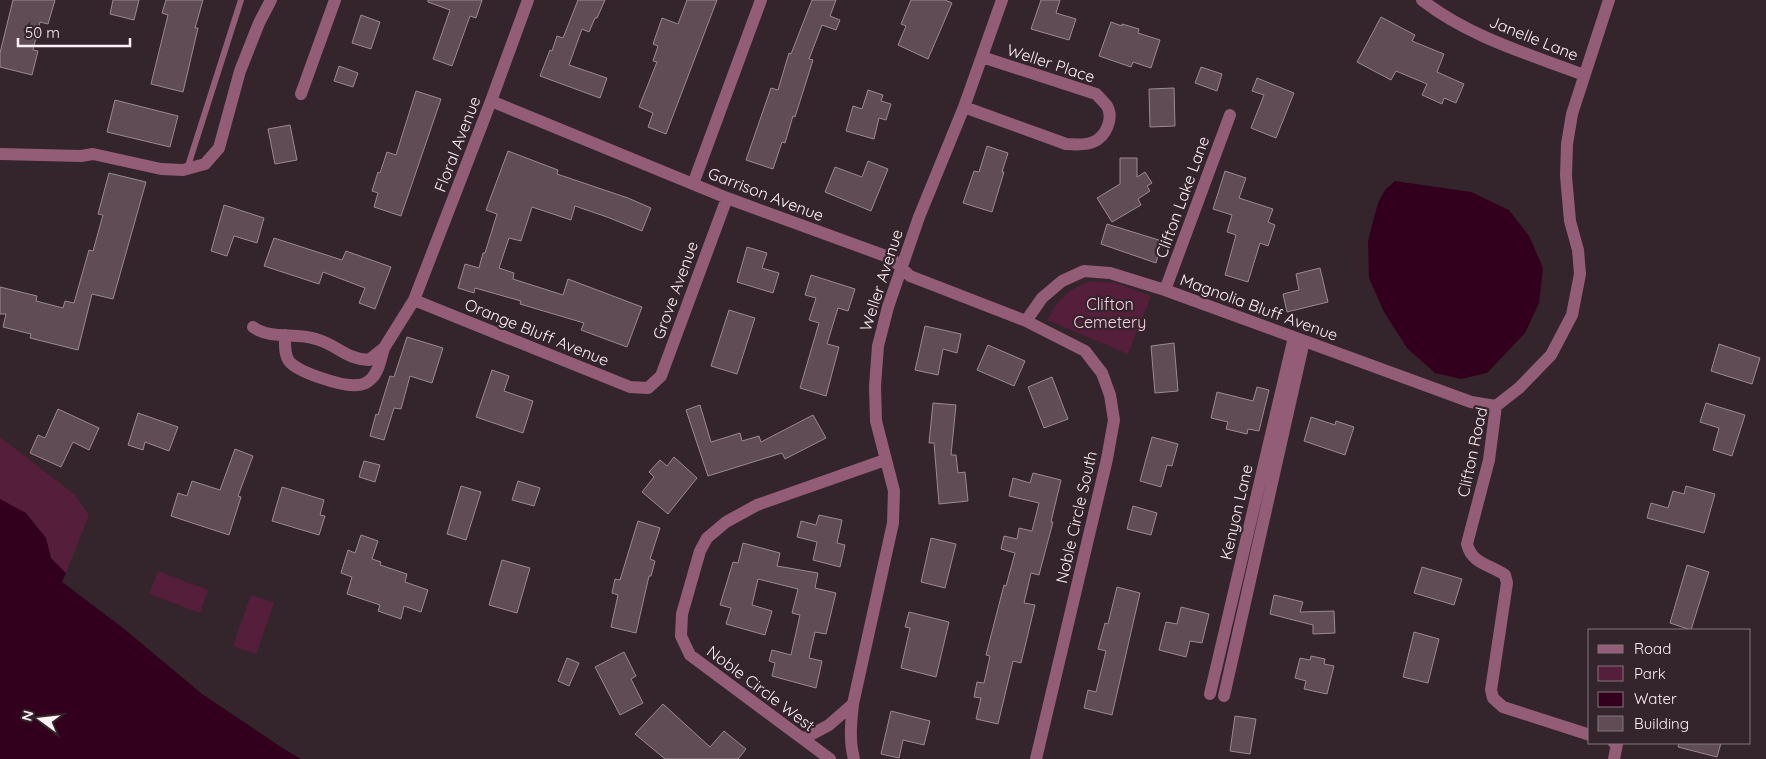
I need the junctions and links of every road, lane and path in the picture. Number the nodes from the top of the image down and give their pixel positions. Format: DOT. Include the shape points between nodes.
graph roads {
  1 [pos="241,0"];
  2 [pos="271,0"];
  3 [pos="335,0"];
  4 [pos="528,0"];
  5 [pos="761,0"];
  6 [pos="1002,0"];
  7 [pos="1422,0"];
  8 [pos="1609,0"];
  9 [pos="982,57"];
  10 [pos="1584,75"];
  11 [pos="301,94"];
  12 [pos="491,101"];
  13 [pos="964,107"];
  14 [pos="1230,115"];
  15 [pos="0,154"];
  16 [pos="186,169"];
  17 [pos="693,184"];
  18 [pos="726,198"];
  19 [pos="901,268"];
  20 [pos="1165,290"];
  21 [pos="414,300"];
  22 [pos="1026,321"];
  23 [pos="253,327"];
  24 [pos="285,335"];
  25 [pos="1299,339"];
  26 [pos="384,348"];
  27 [pos="648,388"];
  28 [pos="1496,406"];
  29 [pos="885,460"];
  30 [pos="1210,694"];
  31 [pos="1224,696"];
  32 [pos="853,704"];
  33 [pos="1588,734"];
  34 [pos="803,739"];
  35 [pos="1617,744"];
  36 [pos="830,759"];
  37 [pos="854,759"];
  38 [pos="1036,759"];
  39 [pos="1614,759"];
  1 -- 16 [label="lane"];
  2 -- 16 [label="street" via="240,71 219,148 205,164"];
  3 -- 11 [label="street"];
  4 -- 12 [label="street, Floral Avenue"];
  5 -- 17 [label="street"];
  6 -- 9 [label="street, Weller Avenue"];
  7 -- 10 [label="street, Janelle Lane" via="1485,37"];
  8 -- 10 [label="street, Clifton Road"];
  9 -- 13 [label="street, Weller Avenue"];
  9 -- 13 [label="street, Weller Place" via="1096,94 1108,107 1110,120 1104,134 1094,142 1066,144"];
  10 -- 28 [label="street, Clifton Road" via="1567,144 1570,221 1580,274 1572,315 1551,355"];
  12 -- 17 [label="street, Garrison Avenue"];
  12 -- 21 [label="street, Floral Avenue"];
  13 -- 19 [label="street, Weller Avenue"];
  14 -- 20 [label="street, Clifton Lake Lane"];
  15 -- 16 [label="street" via="93,154 161,169"];
  17 -- 18 [label="street, Garrison Avenue"];
  18 -- 19 [label="street, Garrison Avenue" via="891,258"];
  18 -- 27 [label="street, Grove Avenue" via="661,376"];
  19 -- 22 [label="street, Garrison Avenue" via="910,276"];
  19 -- 29 [label="street, Weller Avenue" via="878,346 876,421"];
  20 -- 22 [label="street, Magnolia Bluff Avenue" via="1110,273 1084,271 1062,280 1042,298"];
  20 -- 25 [label="street, Magnolia Bluff Avenue"];
  21 -- 26 [label="street, Floral Avenue"];
  21 -- 27 [label="street, Orange Bluff Avenue" via="630,387"];
  22 -- 38 [label="street, Noble Circle South" via="1085,351 1102,372 1114,420"];
  23 -- 24 [label="street" via="272,335"];
  24 -- 26 [label="street" via="314,338 332,344 349,357 359,360 369,360"];
  24 -- 26 [label="street, Floral Avenue" via="288,360 299,370 355,386 372,379"];
  25 -- 28 [label="street, Magnolia Bluff Avenue" via="1471,402"];
  25 -- 30 [label="street, Kenyon Lane"];
  25 -- 31 [label="street"];
  28 -- 33 [label="street, Clifton Road" via="1489,460 1467,544 1477,561 1505,575 1507,583 1492,698 1502,707"];
  29 -- 32 [label="street, Weller Avenue" via="894,491 893,523"];
  29 -- 34 [label="street, Noble Circle West" via="756,505 726,522 707,538 700,551 682,614 682,636 690,655"];
  32 -- 34 [label="street" via="829,725"];
  32 -- 37 [label="street, Weller Avenue" via="851,750"];
  34 -- 36 [label="street, Noble Circle West"];
  35 -- 39 [label="street"];
}
